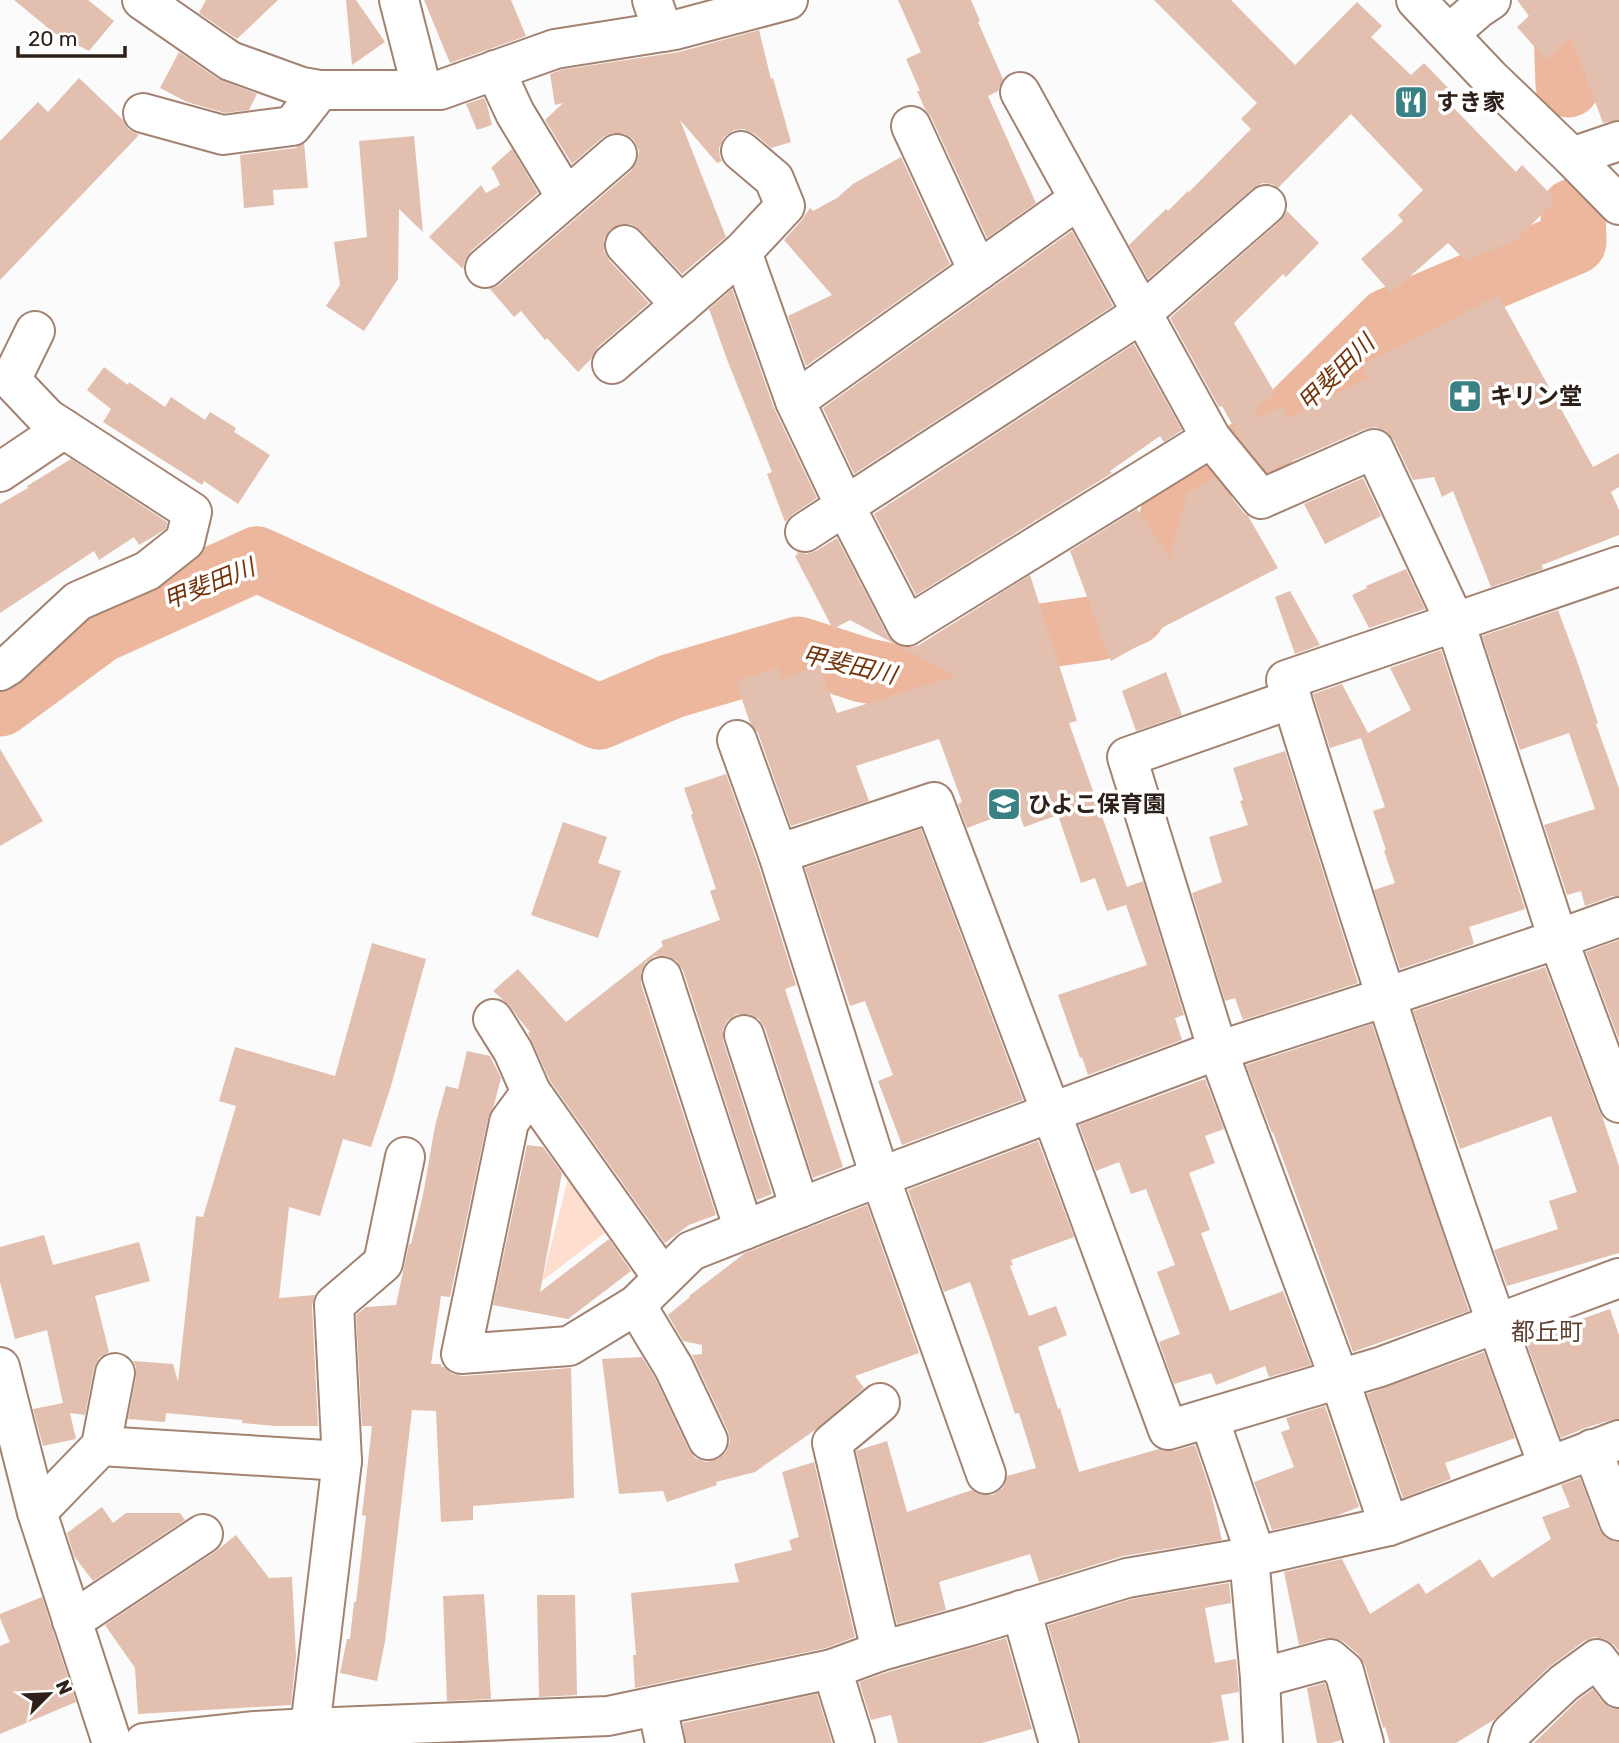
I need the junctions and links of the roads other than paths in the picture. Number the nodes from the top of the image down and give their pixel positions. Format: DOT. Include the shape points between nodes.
graph roads {
  1 [pos="399,0"];
  2 [pos="788,0"];
  3 [pos="1416,0"];
  4 [pos="1491,0"];
  5 [pos="160,5"];
  6 [pos="658,16"];
  7 [pos="1449,34"];
  8 [pos="495,70"];
  9 [pos="320,90"];
  10 [pos="422,90"];
  11 [pos="1020,92"];
  12 [pos="143,113"];
  13 [pos="911,126"];
  14 [pos="1619,141"];
  15 [pos="741,151"];
  16 [pos="617,153"];
  17 [pos="1572,157"];
  18 [pos="566,197"];
  19 [pos="1079,199"];
  20 [pos="1266,205"];
  21 [pos="1619,205"];
  22 [pos="625,244"];
  23 [pos="742,252"];
  24 [pos="485,268"];
  25 [pos="978,271"];
  26 [pos="681,305"];
  27 [pos="1142,313"];
  28 [pos="35,331"];
  29 [pos="612,365"];
  30 [pos="795,401"];
  31 [pos="64,429"];
  32 [pos="1221,450"];
  33 [pos="0,472"];
  34 [pos="845,506"];
  35 [pos="805,531"];
  36 [pos="1619,566"];
  37 [pos="1455,622"];
  38 [pos="0,671"];
  39 [pos="1292,699"];
  40 [pos="737,740"];
  41 [pos="778,854"];
  42 [pos="1619,917"];
  43 [pos="1558,939"];
  44 [pos="662,977"];
  45 [pos="1386,997"];
  46 [pos="493,1018"];
  47 [pos="744,1035"];
  48 [pos="1217,1051"];
  49 [pos="531,1092"];
  50 [pos="1619,1103"];
  51 [pos="1052,1112"];
  52 [pos="405,1157"];
  53 [pos="880,1177"];
  54 [pos="800,1208"];
  55 [pos="744,1230"];
  56 [pos="663,1278"];
  57 [pos="1619,1278"];
  58 [pos="636,1305"];
  59 [pos="1496,1324"];
  60 [pos="0,1367"];
  61 [pos="115,1373"];
  62 [pos="1339,1378"];
  63 [pos="880,1404"];
  64 [pos="1209,1418"];
  65 [pos="708,1440"];
  66 [pos="1606,1445"];
  67 [pos="101,1446"];
  68 [pos="342,1461"];
  69 [pos="1548,1465"];
  70 [pos="986,1475"];
  71 [pos="37,1512"];
  72 [pos="1619,1521"];
  73 [pos="1389,1526"];
  74 [pos="203,1534"];
  75 [pos="1252,1557"];
  76 [pos="1021,1610"];
  77 [pos="72,1621"];
  78 [pos="881,1651"];
  79 [pos="832,1669"];
  80 [pos="1260,1678"];
  81 [pos="1619,1688"];
  82 [pos="657,1706"];
  83 [pos="310,1728"];
  84 [pos="573,1730"];
  85 [pos="421,1734"];
  86 [pos="1052,1741"];
  87 [pos="111,1743"];
  88 [pos="144,1743"];
  89 [pos="665,1743"];
  90 [pos="855,1743"];
  91 [pos="1263,1743"];
  92 [pos="1364,1743"];
  93 [pos="1508,1743"];
  1 -- 10 [label="street"];
  2 -- 6 [label="street"];
  3 -- 7 [label="street"];
  4 -- 7 [label="street"];
  5 -- 9 [label="street" via="230,61"];
  6 -- 8 [label="street"];
  7 -- 17 [label="street"];
  8 -- 10 [label="street" via="440,90"];
  8 -- 18 [label="street" via="515,113"];
  9 -- 10 [label="street"];
  9 -- 12 [label="street" via="292,127 223,135"];
  11 -- 19 [label="street"];
  13 -- 25 [label="street"];
  14 -- 17 [label="street"];
  15 -- 23 [label="street" via="774,179 785,206"];
  16 -- 18 [label="street"];
  17 -- 21 [label="street"];
  18 -- 24 [label="street"];
  19 -- 25 [label="street"];
  19 -- 27 [label="street"];
  20 -- 27 [label="street"];
  22 -- 26 [label="street"];
  23 -- 26 [label="street"];
  23 -- 30 [label="street"];
  25 -- 30 [label="street"];
  26 -- 29 [label="street"];
  27 -- 32 [label="street"];
  27 -- 34 [label="street"];
  28 -- 31 [label="street" via="11,380"];
  30 -- 34 [label="street"];
  31 -- 33 [label="street"];
  31 -- 38 [label="street" via="192,512 185,541 147,571 78,601"];
  32 -- 34 [label="street" via="908,626"];
  32 -- 37 [label="street" via="1261,499 1374,449"];
  34 -- 35 [label="street"];
  36 -- 37 [label="street"];
  37 -- 39 [label="street" via="1286,680"];
  37 -- 43 [label="street"];
  39 -- 45 [label="street"];
  39 -- 48 [label="street" via="1127,757"];
  40 -- 41 [label="street"];
  41 -- 51 [label="street" via="934,803"];
  41 -- 53 [label="street"];
  42 -- 43 [label="street"];
  43 -- 45 [label="street"];
  43 -- 50 [label="street"];
  44 -- 55 [label="street"];
  45 -- 48 [label="street"];
  45 -- 59 [label="street"];
  46 -- 49 [label="street"];
  47 -- 54 [label="street"];
  48 -- 51 [label="street"];
  48 -- 62 [label="street"];
  49 -- 56 [label="street"];
  49 -- 58 [label="street" via="509,1122 461,1354 569,1346"];
  51 -- 53 [label="street"];
  51 -- 64 [label="street" via="1168,1430"];
  52 -- 68 [label="street" via="383,1264 334,1305"];
  53 -- 54 [label="street"];
  53 -- 70 [label="street"];
  54 -- 55 [label="street"];
  55 -- 56 [label="street" via="691,1251"];
  56 -- 58 [label="street"];
  57 -- 59 [label="street"];
  58 -- 65 [label="street" via="674,1368"];
  59 -- 62 [label="street"];
  59 -- 69 [label="street"];
  60 -- 71 [label="street"];
  61 -- 67 [label="street"];
  62 -- 64 [label="street"];
  62 -- 73 [label="street"];
  63 -- 78 [label="street" via="832,1443"];
  64 -- 75 [label="street"];
  66 -- 69 [label="street"];
  66 -- 72 [label="street"];
  67 -- 68 [label="street"];
  67 -- 71 [label="street"];
  68 -- 83 [label="street"];
  69 -- 73 [label="street"];
  71 -- 77 [label="street"];
  73 -- 75 [label="street"];
  74 -- 77 [label="street"];
  75 -- 76 [label="street" via="1127,1578"];
  75 -- 80 [label="street"];
  76 -- 78 [label="street"];
  76 -- 86 [label="street"];
  77 -- 87 [label="street"];
  78 -- 79 [label="street"];
  79 -- 82 [label="street"];
  79 -- 90 [label="street"];
  80 -- 91 [label="street"];
  80 -- 92 [label="street" via="1330,1659 1344,1671"];
  81 -- 93 [label="street" via="1597,1659 1511,1733"];
  82 -- 84 [label="street" via="608,1716"];
  82 -- 89 [label="street"];
  83 -- 85 [label="street"];
  83 -- 88 [label="street"];
  84 -- 85 [label="street"];
}
